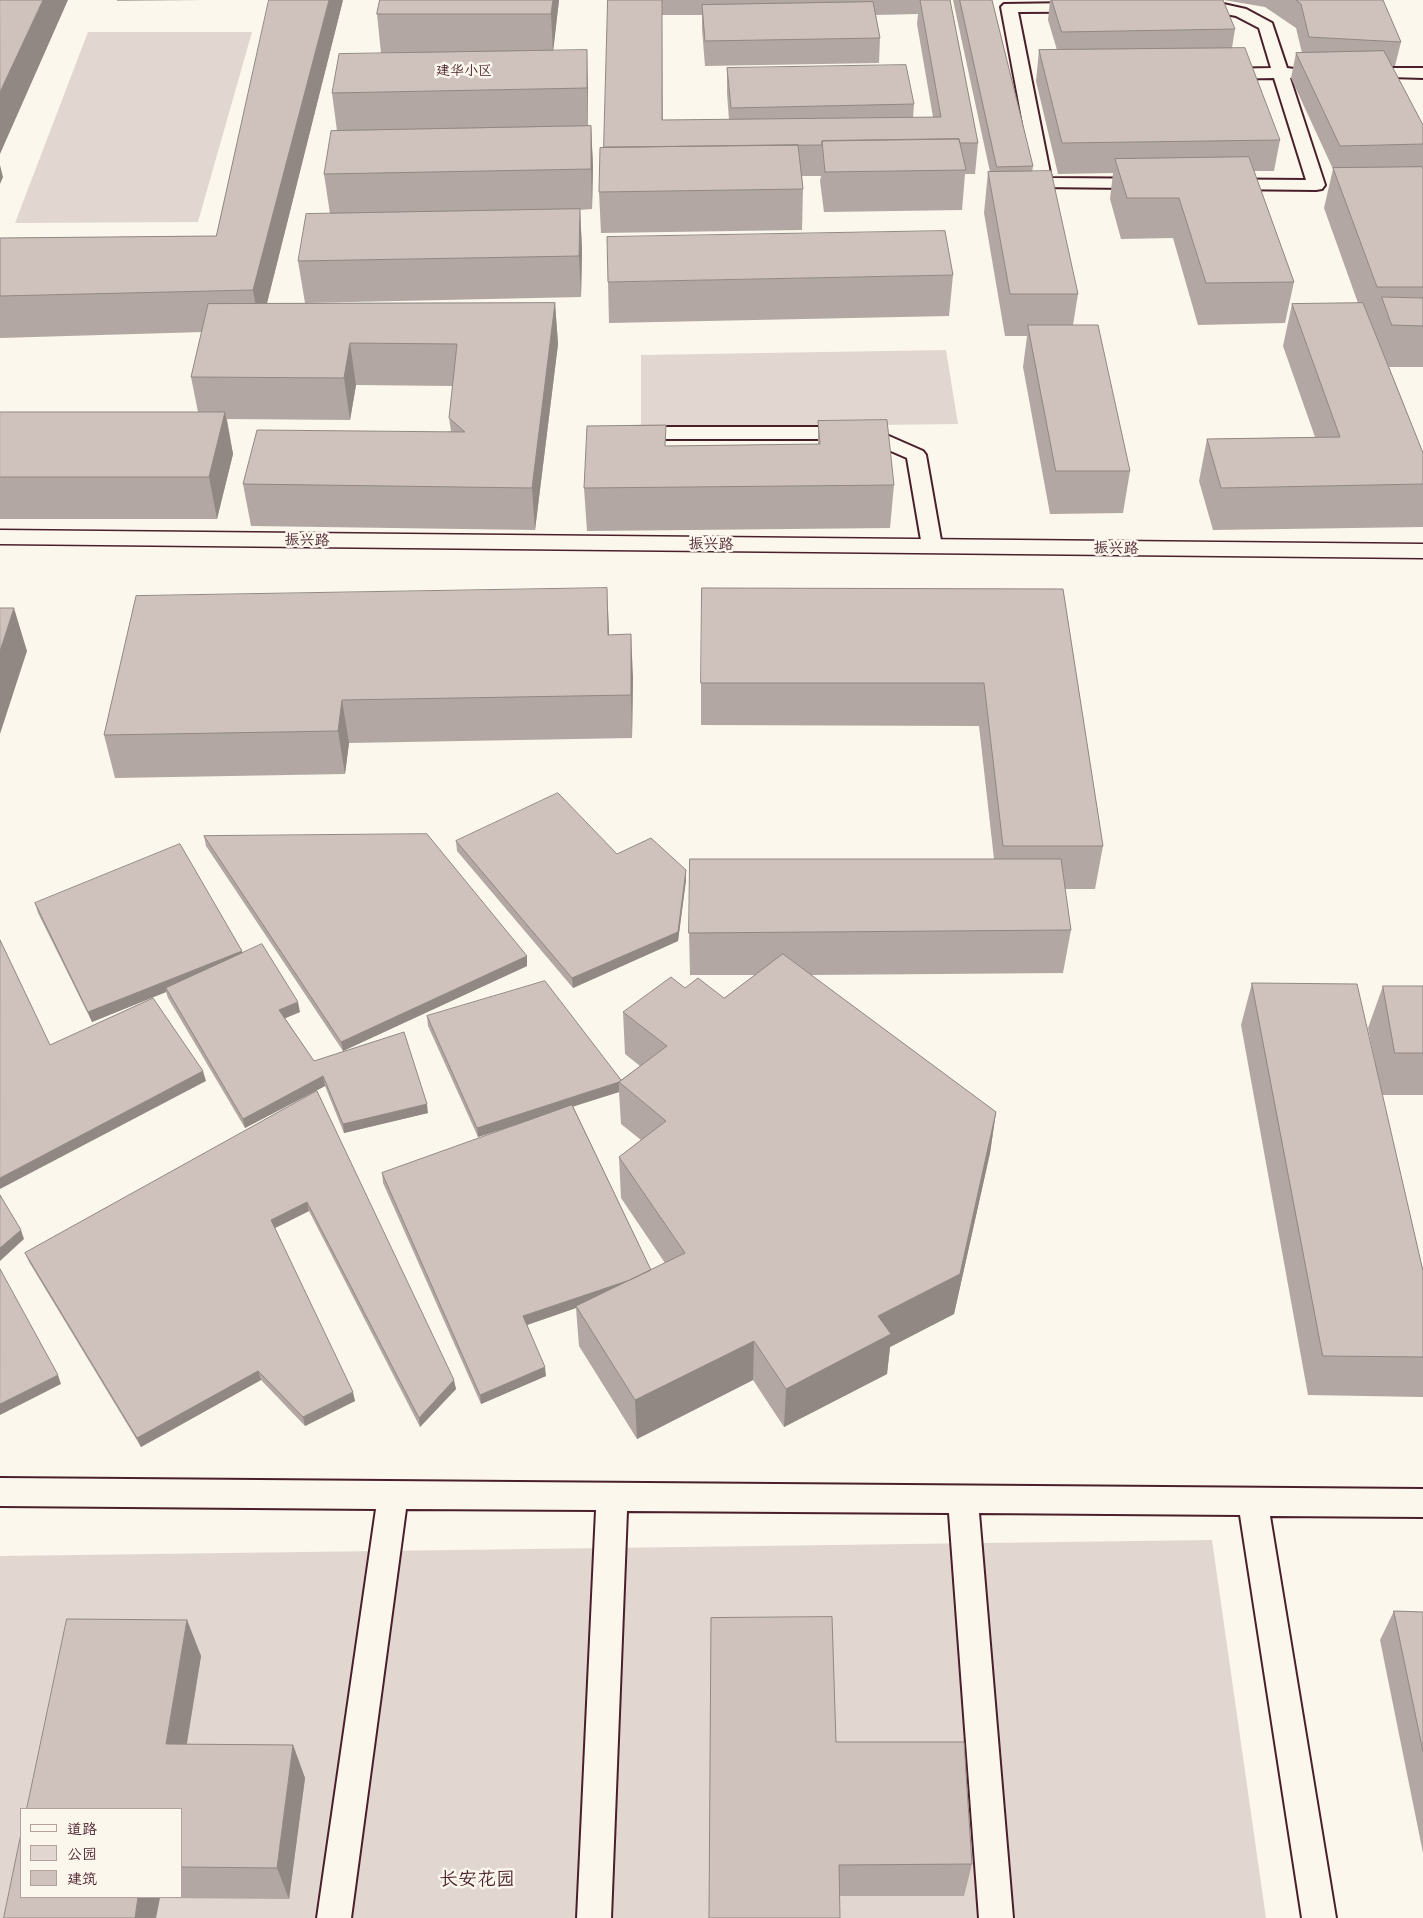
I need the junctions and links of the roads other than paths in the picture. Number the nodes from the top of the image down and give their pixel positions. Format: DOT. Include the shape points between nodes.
graph roads {
  1 [pos="1008,3"];
  2 [pos="1423,72"];
  3 [pos="1280,73"];
  4 [pos="1309,73"];
  5 [pos="1347,73"];
  6 [pos="1200,74"];
  7 [pos="1041,76"];
  8 [pos="1021,77"];
  9 [pos="609,433"];
  10 [pos="0,537"];
  11 [pos="932,546"];
  12 [pos="1423,551"];
  13 [pos="0,1492"];
  14 [pos="393,1495"];
  15 [pos="612,1496"];
  16 [pos="963,1499"];
  17 [pos="1254,1502"];
  18 [pos="1423,1503"];
  19 [pos="334,1918"];
  20 [pos="594,1918"];
  21 [pos="996,1918"];
  22 [pos="1319,1918"];
  1 -- 3 [label="lane" via="1210,6 1241,12 1266,26"];
  1 -- 8 [label="lane"];
  2 -- 5 [label="lane"];
  3 -- 4 [label="lane"];
  3 -- 6 [label="lane"];
  3 -- 8 [label="lane" via="1316,185 1043,183"];
  7 -- 8 [label="lane"];
  9 -- 11 [label="lane" via="866,433 916,455"];
  10 -- 11 [label="street, 振兴路"];
  11 -- 12 [label="street, 振兴路"];
  13 -- 14 [label="lane"];
  14 -- 15 [label="lane"];
  14 -- 19 [label="lane"];
  15 -- 16 [label="lane"];
  15 -- 20 [label="lane"];
  16 -- 17 [label="lane"];
  16 -- 21 [label="lane"];
  17 -- 18 [label="lane"];
  17 -- 22 [label="lane"];
}
